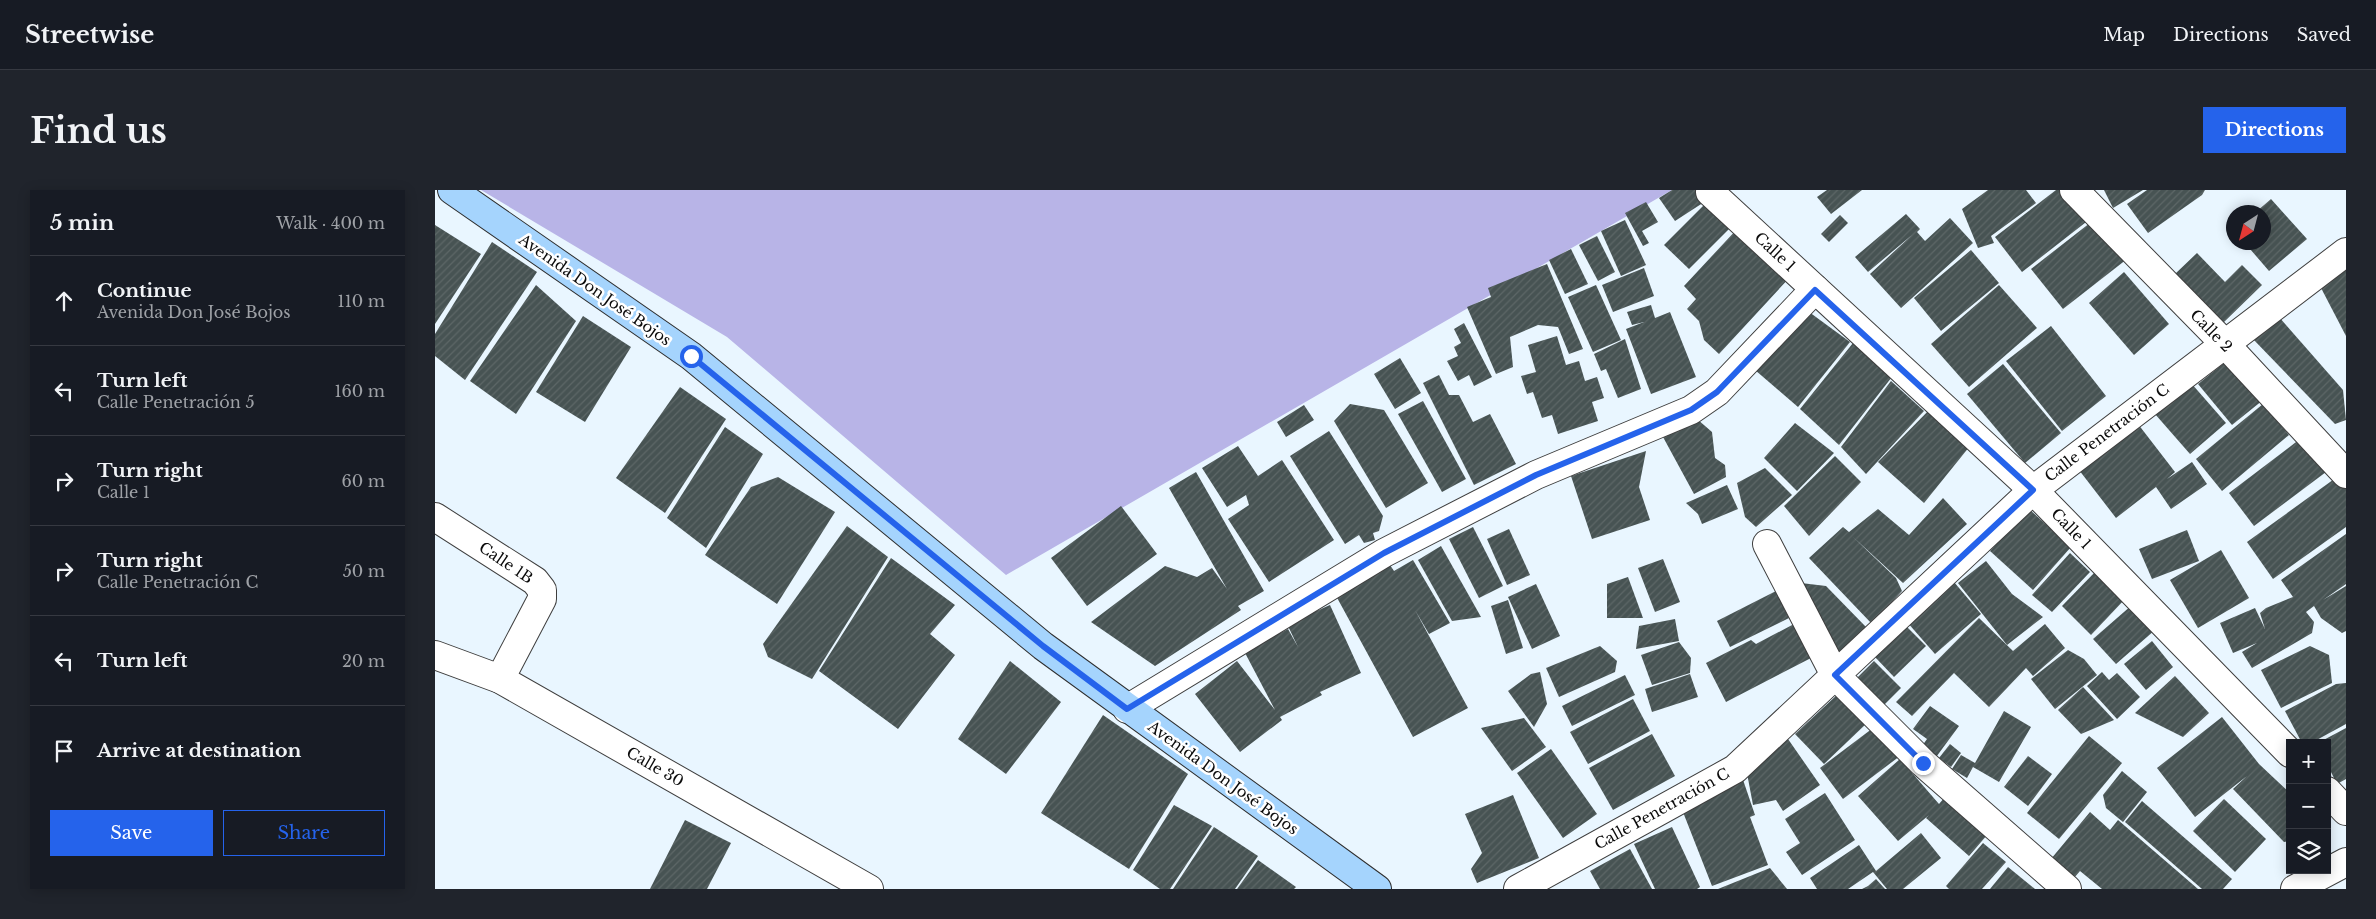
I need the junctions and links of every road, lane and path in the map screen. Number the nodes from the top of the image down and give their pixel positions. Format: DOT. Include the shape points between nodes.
graph roads {
  1 [pos="451,190"];
  2 [pos="2074,190"];
  3 [pos="1709,192"];
  4 [pos="2346,252"];
  5 [pos="1815,290"];
  6 [pos="2225,344"];
  7 [pos="2346,474"];
  8 [pos="2033,490"];
  9 [pos="435,517"];
  10 [pos="1767,544"];
  11 [pos="435,655"];
  12 [pos="1835,675"];
  13 [pos="500,679"];
  14 [pos="1127,709"];
  15 [pos="2286,749"];
  16 [pos="2331,796"];
  17 [pos="2346,811"];
  18 [pos="2346,862"];
  19 [pos="869,889"];
  20 [pos="1377,889"];
  21 [pos="1518,889"];
  22 [pos="2067,889"];
  23 [pos="2295,889"];
  1 -- 14 [label="street, Avenida Don José Bojos" via="691,356 1043,646"];
  2 -- 6 [label="street, Calle 2"];
  3 -- 5 [label="street, Calle 1"];
  4 -- 6 [label="street, Calle Penetración C"];
  5 -- 8 [label="street, Calle 1"];
  5 -- 14 [label="street" via="1717,392 1691,410 1536,475 1384,553"];
  6 -- 7 [label="street, Calle 2"];
  6 -- 8 [label="street, Calle Penetración C"];
  8 -- 12 [label="street, Calle Penetración C"];
  8 -- 15 [label="street, Calle 1"];
  9 -- 13 [label="street, Calle 1B" via="535,581 542,590 542,599"];
  10 -- 12 [label="street"];
  11 -- 13 [label="street, Calle 30"];
  12 -- 21 [label="street, Calle Penetración C" via="1735,769"];
  12 -- 22 [label="street" via="1923,763"];
  13 -- 19 [label="street, Calle 30"];
  14 -- 20 [label="street, Avenida Don José Bojos"];
  16 -- 17 [label="street"];
  18 -- 23 [label="street"];
}
